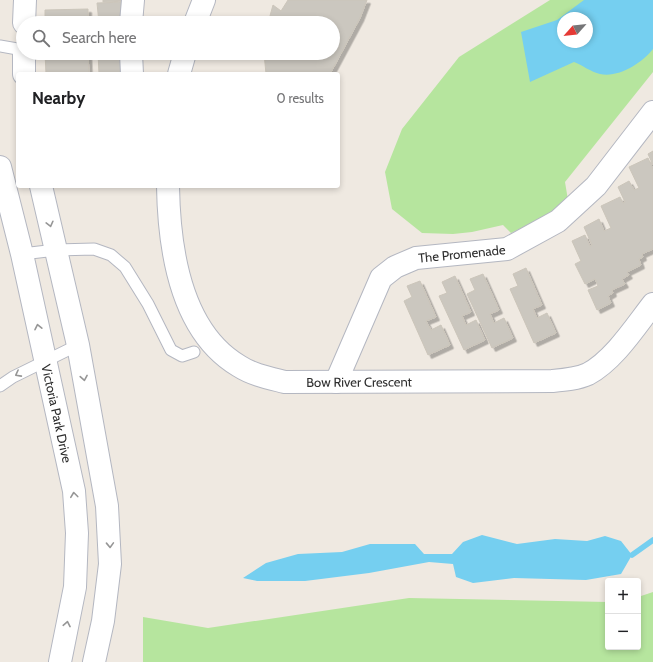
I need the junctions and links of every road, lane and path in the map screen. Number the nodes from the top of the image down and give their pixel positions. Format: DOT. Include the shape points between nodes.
graph roads {
  1 [pos="25,0"];
  2 [pos="132,0"];
  3 [pos="204,0"];
  4 [pos="24,16"];
  5 [pos="131,16"];
  6 [pos="198,16"];
  7 [pos="0,46"];
  8 [pos="16,49"];
  9 [pos="24,60"];
  10 [pos="131,60"];
  11 [pos="183,60"];
  12 [pos="24,72"];
  13 [pos="132,72"];
  14 [pos="180,72"];
  15 [pos="653,112"];
  16 [pos="0,167"];
  17 [pos="41,188"];
  18 [pos="168,188"];
  19 [pos="56,250"];
  20 [pos="22,254"];
  21 [pos="653,304"];
  22 [pos="78,345"];
  23 [pos="194,352"];
  24 [pos="46,360"];
  25 [pos="336,382"];
  26 [pos="0,386"];
  27 [pos="60,662"];
  28 [pos="94,662"];
  1 -- 4 [label="street"];
  2 -- 5 [label="street"];
  3 -- 6 [label="street"];
  7 -- 8 [label="lane"];
  9 -- 12 [label="street"];
  10 -- 13 [label="street"];
  11 -- 14 [label="street"];
  15 -- 25 [label="street, The Promenade" via="596,186 558,221 507,249 416,258 395,267 381,278"];
  16 -- 20 [label="street, Victoria Park Drive"];
  17 -- 19 [label="street, one-way"];
  18 -- 25 [label="street, Bow River Crescent" via="172,246 190,311 222,354 260,376 285,382"];
  19 -- 20 [label="lane"];
  19 -- 22 [label="street"];
  19 -- 23 [label="lane" via="94,249 111,255 125,267 148,304 171,350 182,356"];
  24 -- 20 [label="street, Victoria Park Drive, one-way"];
  21 -- 25 [label="street, Bow River Crescent" via="615,352 600,366 571,379"];
  22 -- 24 [label="lane"];
  22 -- 28 [label="street, one-way" via="107,506 109,531 110,564 103,621"];
  24 -- 26 [label="lane, one-way"];
  27 -- 24 [label="street, Victoria Park Drive, one-way" via="75,587 77,532 74,491"];
}
